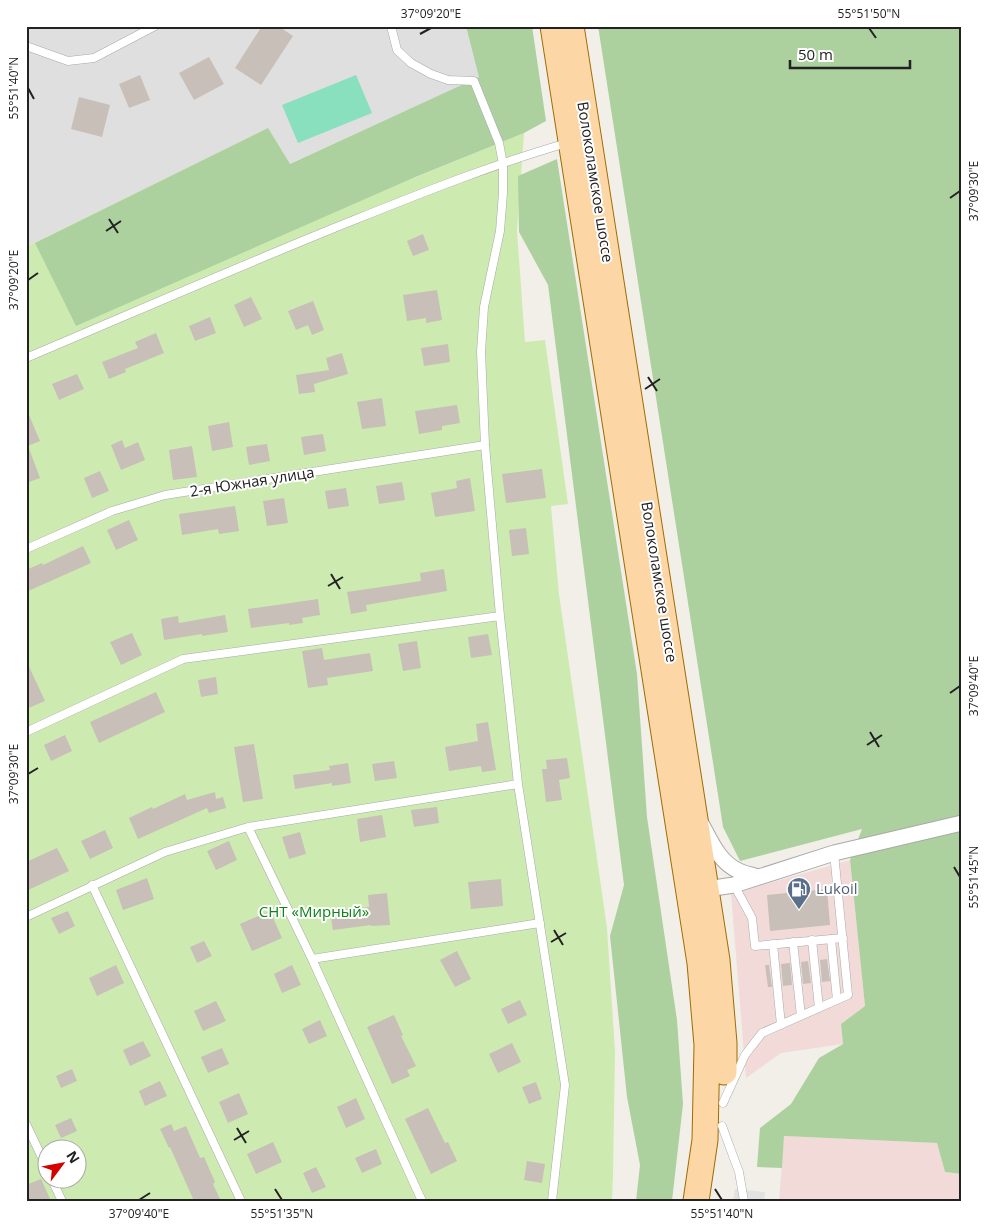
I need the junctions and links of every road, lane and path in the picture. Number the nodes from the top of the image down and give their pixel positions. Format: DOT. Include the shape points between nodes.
graph roads {
  1 [pos="155,26"];
  2 [pos="391,26"];
  3 [pos="553,26"];
  4 [pos="571,26"];
  5 [pos="26,46"];
  6 [pos="580,141"];
  7 [pos="502,164"];
  8 [pos="26,358"];
  9 [pos="485,445"];
  10 [pos="26,549"];
  11 [pos="500,616"];
  12 [pos="26,732"];
  13 [pos="518,784"];
  14 [pos="695,812"];
  15 [pos="962,823"];
  16 [pos="248,827"];
  17 [pos="834,853"];
  18 [pos="758,877"];
  19 [pos="734,884"];
  20 [pos="92,885"];
  21 [pos="698,891"];
  22 [pos="26,916"];
  23 [pos="540,923"];
  24 [pos="843,938"];
  25 [pos="831,939"];
  26 [pos="812,940"];
  27 [pos="793,942"];
  28 [pos="773,944"];
  29 [pos="312,959"];
  30 [pos="837,1000"];
  31 [pos="819,1008"];
  32 [pos="801,1016"];
  33 [pos="781,1025"];
  34 [pos="26,1124"];
  35 [pos="718,1127"];
  36 [pos="38,1149"];
  37 [pos="241,1201"];
  38 [pos="422,1201"];
  39 [pos="552,1201"];
  40 [pos="696,1201"];
  41 [pos="713,1201"];
  42 [pos="744,1201"];
  1 -- 5 [label="lane" via="94,58 68,62"];
  2 -- 7 [label="lane" via="397,50 412,63 448,80 474,81 498,143"];
  3 -- 6 [label="main road, Волоколамское шоссе"];
  4 -- 6 [label="main road, Волоколамское шоссе"];
  6 -- 7 [label="lane"];
  6 -- 14 [label="main road, Волоколамское шоссе"];
  6 -- 21 [label="main road, Волоколамское шоссе"];
  7 -- 8 [label="lane" via="287,247"];
  7 -- 9 [label="lane" via="500,231 484,307 481,352"];
  9 -- 10 [label="lane, 2-я Южная улица" via="165,496 112,511"];
  9 -- 11 [label="lane"];
  11 -- 12 [label="lane" via="183,659"];
  11 -- 13 [label="lane"];
  13 -- 16 [label="lane"];
  13 -- 23 [label="lane"];
  14 -- 18 [label="street" via="725,862 738,871"];
  14 -- 21 [label="main road, Волоколамское шоссе"];
  15 -- 17 [label="street"];
  16 -- 20 [label="lane" via="165,852"];
  16 -- 29 [label="lane"];
  17 -- 18 [label="street"];
  17 -- 24 [label="lane"];
  18 -- 19 [label="street"];
  19 -- 21 [label="street"];
  19 -- 28 [label="lane" via="752,918 755,946"];
  20 -- 22 [label="lane"];
  20 -- 37 [label="lane"];
  21 -- 35 [label="main road, Волоколамское шоссе" via="700,963"];
  21 -- 35 [label="main road, Волоколамское шоссе" via="717,960 724,1043"];
  23 -- 29 [label="lane"];
  23 -- 39 [label="lane" via="564,1085"];
  24 -- 25 [label="lane"];
  24 -- 30 [label="lane" via="848,994"];
  25 -- 26 [label="lane"];
  25 -- 30 [label="lane"];
  26 -- 27 [label="lane"];
  26 -- 31 [label="lane"];
  27 -- 28 [label="lane"];
  27 -- 32 [label="lane"];
  28 -- 33 [label="lane"];
  29 -- 38 [label="lane"];
  30 -- 31 [label="lane"];
  31 -- 32 [label="lane"];
  32 -- 33 [label="lane"];
  33 -- 35 [label="lane" via="762,1033 745,1056"];
  34 -- 36 [label="lane"];
  35 -- 40 [label="main road"];
  35 -- 41 [label="main road"];
  35 -- 42 [label="lane" via="739,1172"];
}
